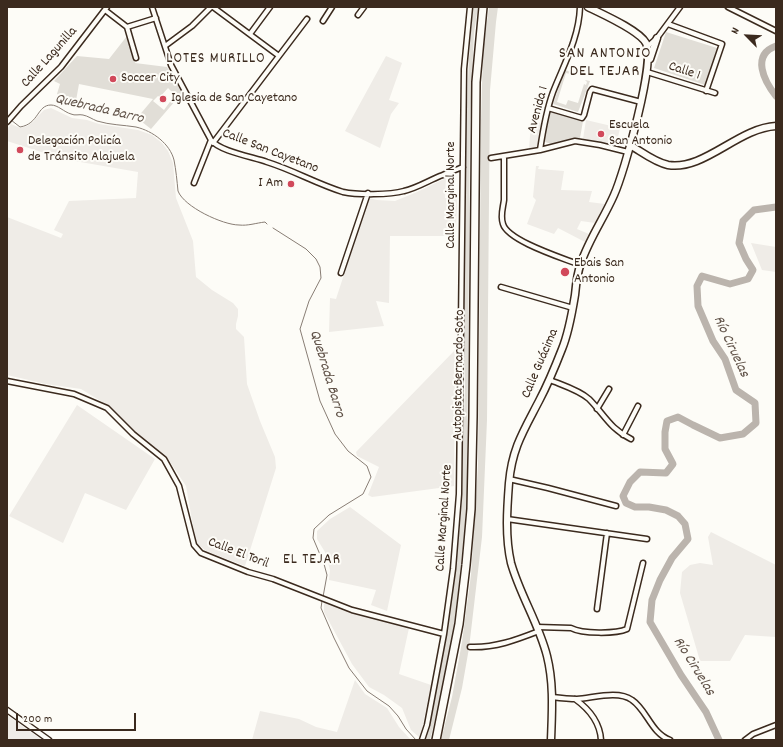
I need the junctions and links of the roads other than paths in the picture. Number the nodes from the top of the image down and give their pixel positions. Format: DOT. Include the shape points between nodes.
graph roads {
  1 [pos="152,7"];
  2 [pos="212,7"];
  3 [pos="270,7"];
  4 [pos="332,7"];
  5 [pos="364,7"];
  6 [pos="470,7"];
  7 [pos="483,7"];
  8 [pos="580,7"];
  9 [pos="588,7"];
  10 [pos="680,7"];
  11 [pos="728,7"];
  12 [pos="106,8"];
  13 [pos="358,15"];
  14 [pos="156,18"];
  15 [pos="307,19"];
  16 [pos="323,21"];
  17 [pos="668,24"];
  18 [pos="127,27"];
  19 [pos="776,31"];
  20 [pos="250,34"];
  21 [pos="658,38"];
  22 [pos="165,46"];
  23 [pos="647,47"];
  24 [pos="279,56"];
  25 [pos="136,58"];
  26 [pos="647,69"];
  27 [pos="706,91"];
  28 [pos="715,93"];
  29 [pos="641,102"];
  30 [pos="548,108"];
  31 [pos="8,121"];
  32 [pos="776,126"];
  33 [pos="212,142"];
  34 [pos="630,145"];
  35 [pos="540,150"];
  36 [pos="628,152"];
  37 [pos="504,156"];
  38 [pos="491,158"];
  39 [pos="463,167"];
  40 [pos="194,183"];
  41 [pos="368,194"];
  42 [pos="580,265"];
  43 [pos="341,273"];
  44 [pos="501,287"];
  45 [pos="573,308"];
  46 [pos="550,380"];
  47 [pos="7,381"];
  48 [pos="609,388"];
  49 [pos="638,406"];
  50 [pos="597,409"];
  51 [pos="623,435"];
  52 [pos="631,439"];
  53 [pos="509,479"];
  54 [pos="616,506"];
  55 [pos="507,520"];
  56 [pos="607,533"];
  57 [pos="646,539"];
  58 [pos="643,563"];
  59 [pos="596,609"];
  60 [pos="537,627"];
  61 [pos="444,634"];
  62 [pos="470,647"];
  63 [pos="552,697"];
  64 [pos="575,699"];
  65 [pos="7,710"];
  66 [pos="776,725"];
  67 [pos="49,740"];
  68 [pos="422,740"];
  69 [pos="436,740"];
  70 [pos="551,740"];
  71 [pos="601,740"];
  72 [pos="670,740"];
  73 [pos="745,740"];
  1 -- 14 [label="street, Calle San Cayetano"];
  2 -- 20 [label="street"];
  2 -- 22 [label="street"];
  3 -- 20 [label="street"];
  4 -- 16 [label="street"];
  5 -- 13 [label="street"];
  6 -- 39 [label="street, Calle Marginal Norte" via="464,69"];
  7 -- 69 [label="highway, Autopista Bernardo Soto" via="476,82 471,509 459,624"];
  8 -- 30 [label="street, Avenida 1" via="575,40"];
  9 -- 23 [label="main road" via="632,30 644,40"];
  10 -- 17 [label="street"];
  11 -- 19 [label="street"];
  12 -- 18 [label="street"];
  12 -- 31 [label="street, Calle Lagunilla" via="61,67"];
  14 -- 18 [label="street"];
  14 -- 22 [label="street, Calle San Cayetano"];
  15 -- 24 [label="street"];
  17 -- 21 [label="street"];
  17 -- 27 [label="street" via="722,44"];
  18 -- 25 [label="street"];
  20 -- 24 [label="street"];
  21 -- 23 [label="street"];
  21 -- 26 [label="main road"];
  22 -- 33 [label="street, Calle San Cayetano" via="178,80"];
  23 -- 26 [label="main road, Calle Guácima"];
  24 -- 33 [label="street"];
  26 -- 27 [label="street, Calle 1"];
  26 -- 29 [label="main road, Calle Guácima"];
  27 -- 28 [label="street, Calle 1"];
  29 -- 30 [label="street" via="592,90 582,118"];
  29 -- 34 [label="main road, Calle Guácima"];
  30 -- 35 [label="street, Avenida 1"];
  32 -- 34 [label="main road" via="747,133 704,158 675,166 661,163"];
  33 -- 40 [label="street"];
  33 -- 41 [label="street, Calle San Cayetano" via="343,192"];
  34 -- 36 [label="main road, Calle Guácima"];
  35 -- 36 [label="street" via="579,141"];
  35 -- 37 [label="street"];
  36 -- 42 [label="main road, Calle Guácima" via="614,195"];
  37 -- 38 [label="street"];
  37 -- 42 [label="street" via="502,220 505,230 530,245"];
  39 -- 41 [label="street, Calle San Cayetano" via="404,191"];
  39 -- 61 [label="street, Calle Marginal Norte" via="459,494 453,569"];
  41 -- 43 [label="street"];
  42 -- 45 [label="main road, Calle Guácima"];
  44 -- 45 [label="street"];
  45 -- 46 [label="main road, Calle Guácima" via="563,347"];
  46 -- 50 [label="street" via="582,394"];
  46 -- 53 [label="main road, Calle Guácima" via="519,439"];
  47 -- 61 [label="street, Calle El Toril" via="74,394 107,408 132,434 164,459 179,486 194,545 201,553 352,610"];
  48 -- 50 [label="street"];
  49 -- 51 [label="street"];
  50 -- 51 [label="street"];
  51 -- 52 [label="street"];
  53 -- 54 [label="street"];
  53 -- 55 [label="main road, Calle Guácima"];
  55 -- 56 [label="street"];
  55 -- 60 [label="main road, Calle Guácima" via="512,563 520,589"];
  56 -- 57 [label="street"];
  56 -- 59 [label="street"];
  58 -- 60 [label="street" via="627,629 607,633"];
  60 -- 62 [label="street" via="507,643 491,647"];
  60 -- 63 [label="main road, Calle Guácima" via="549,663"];
  61 -- 68 [label="street, Calle Marginal Norte"];
  63 -- 64 [label="street"];
  63 -- 70 [label="main road, Calle Guácima"];
  64 -- 71 [label="street" via="586,707 594,718"];
  64 -- 72 [label="street" via="612,695 631,699 655,729"];
  65 -- 67 [label="street"];
  66 -- 73 [label="street"];
}
